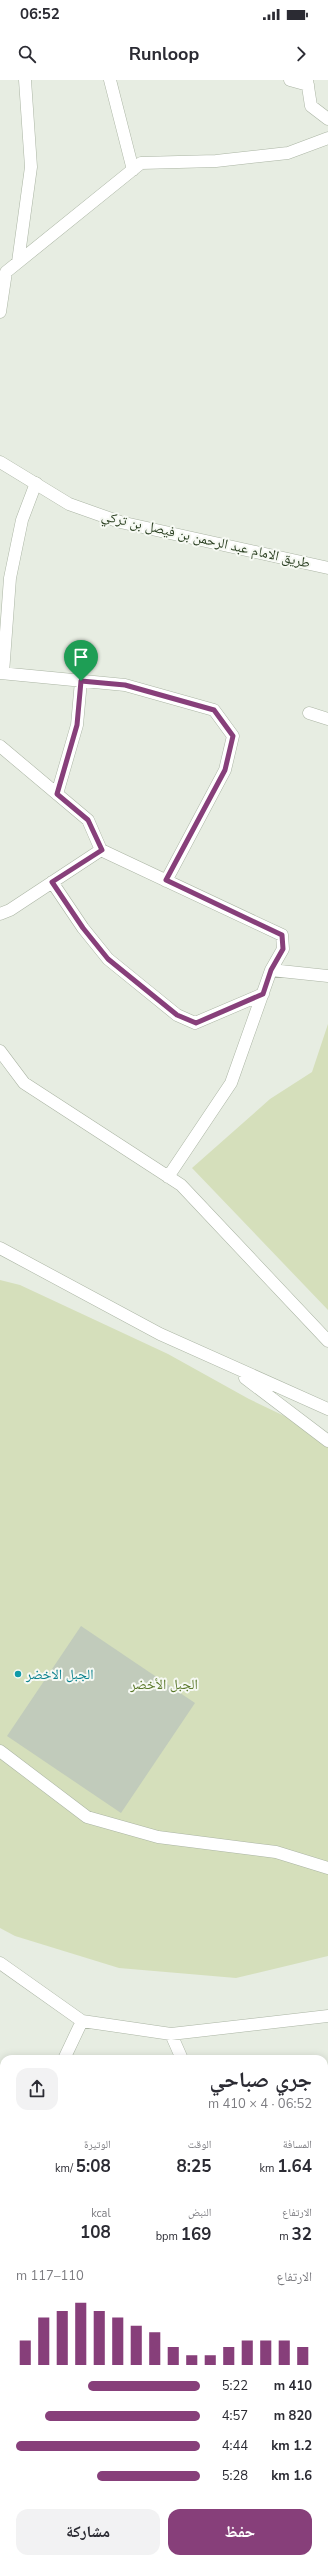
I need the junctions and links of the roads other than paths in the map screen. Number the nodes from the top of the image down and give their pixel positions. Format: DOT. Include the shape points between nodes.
graph roads {
  1 [pos="26,80"];
  2 [pos="110,80"];
  3 [pos="290,80"];
  4 [pos="307,82"];
  5 [pos="328,119"];
  6 [pos="328,138"];
  7 [pos="133,170"];
  8 [pos="18,262"];
  9 [pos="0,312"];
  10 [pos="0,462"];
  11 [pos="36,483"];
  12 [pos="328,568"];
  13 [pos="2,673"];
  14 [pos="81,681"];
  15 [pos="309,713"];
  16 [pos="328,718"];
  17 [pos="0,746"];
  18 [pos="57,794"];
  19 [pos="102,850"];
  20 [pos="166,880"];
  21 [pos="52,882"];
  22 [pos="0,914"];
  23 [pos="271,970"];
  24 [pos="328,976"];
  25 [pos="263,994"];
  26 [pos="0,1051"];
  27 [pos="168,1177"];
  28 [pos="0,1248"];
  29 [pos="328,1341"];
  30 [pos="225,1363"];
  31 [pos="328,1409"];
  32 [pos="328,1441"];
  33 [pos="0,1751"];
  34 [pos="328,1868"];
  35 [pos="0,1963"];
  36 [pos="328,2016"];
  37 [pos="82,2021"];
  38 [pos="171,2034"];
  39 [pos="66,2055"];
  40 [pos="180,2055"];
  1 -- 8 [label="street" via="32,167"];
  2 -- 7 [label="street"];
  3 -- 4 [label="street"];
  4 -- 5 [label="street" via="311,106"];
  6 -- 7 [label="street" via="288,153 216,162 141,163"];
  7 -- 8 [label="street"];
  8 -- 9 [label="street" via="6,272"];
  10 -- 11 [label="street, طريق الامام عبد الرحمن بن فيصل بن تركي"];
  11 -- 12 [label="street, طريق الامام عبد الرحمن بن فيصل بن تركي" via="69,504 120,522"];
  11 -- 13 [label="street" via="22,520 10,578"];
  13 -- 14 [label="street"];
  14 -- 18 [label="street" via="77,725"];
  14 -- 20 [label="street" via="125,685 214,710 233,736 225,770"];
  15 -- 16 [label="street"];
  17 -- 18 [label="street"];
  18 -- 19 [label="street" via="88,820"];
  19 -- 20 [label="street"];
  19 -- 21 [label="street"];
  20 -- 23 [label="street" via="282,935 283,949"];
  21 -- 22 [label="street"];
  21 -- 25 [label="street" via="108,959 177,1015 196,1023"];
  23 -- 24 [label="street"];
  23 -- 25 [label="street"];
  25 -- 27 [label="street" via="231,1083"];
  26 -- 27 [label="street" via="24,1083"];
  27 -- 29 [label="street" via="181,1185"];
  28 -- 30 [label="street" via="160,1334"];
  30 -- 31 [label="street"];
  30 -- 32 [label="street"];
  33 -- 34 [label="street" via="87,1817 158,1837 276,1852"];
  35 -- 37 [label="street"];
  36 -- 38 [label="street"];
  37 -- 38 [label="street"];
  37 -- 39 [label="street"];
  38 -- 40 [label="street"];
}
